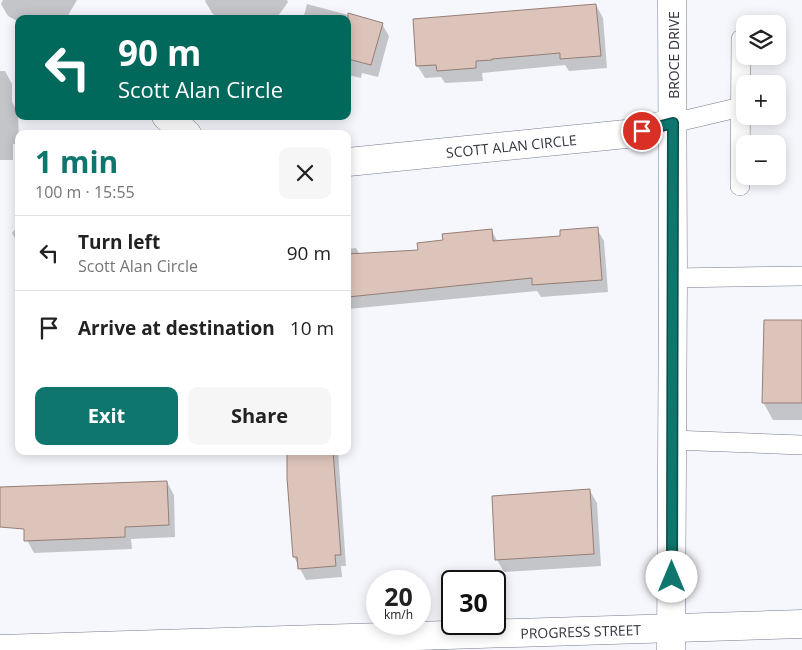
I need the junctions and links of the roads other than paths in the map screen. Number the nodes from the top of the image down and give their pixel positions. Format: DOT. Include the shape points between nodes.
graph roads {
  1 [pos="672,0"];
  2 [pos="736,108"];
  3 [pos="171,120"];
  4 [pos="673,123"];
  5 [pos="741,125"];
  6 [pos="183,130"];
  7 [pos="351,162"];
  8 [pos="740,186"];
  9 [pos="802,276"];
  10 [pos="673,278"];
  11 [pos="672,440"];
  12 [pos="802,445"];
  13 [pos="802,624"];
  14 [pos="671,639"];
  15 [pos="297,647"];
  16 [pos="76,648"];
  17 [pos="0,649"];
  1 -- 4 [label="street, BROCE DRIVE"];
  2 -- 4 [label="lane"];
  3 -- 6 [label="street"];
  4 -- 7 [label="street, SCOTT ALAN CIRCLE" via="626,134"];
  4 -- 10 [label="street, BROCE DRIVE"];
  5 -- 8 [label="lane"];
  9 -- 10 [label="lane"];
  10 -- 11 [label="street, BROCE DRIVE"];
  11 -- 12 [label="lane"];
  11 -- 14 [label="street, BROCE DRIVE"];
  13 -- 14 [label="street, PROGRESS STREET"];
  14 -- 15 [label="street, PROGRESS STREET"];
  15 -- 16 [label="street, PROGRESS STREET"];
  16 -- 17 [label="street, PROGRESS STREET"];
}
